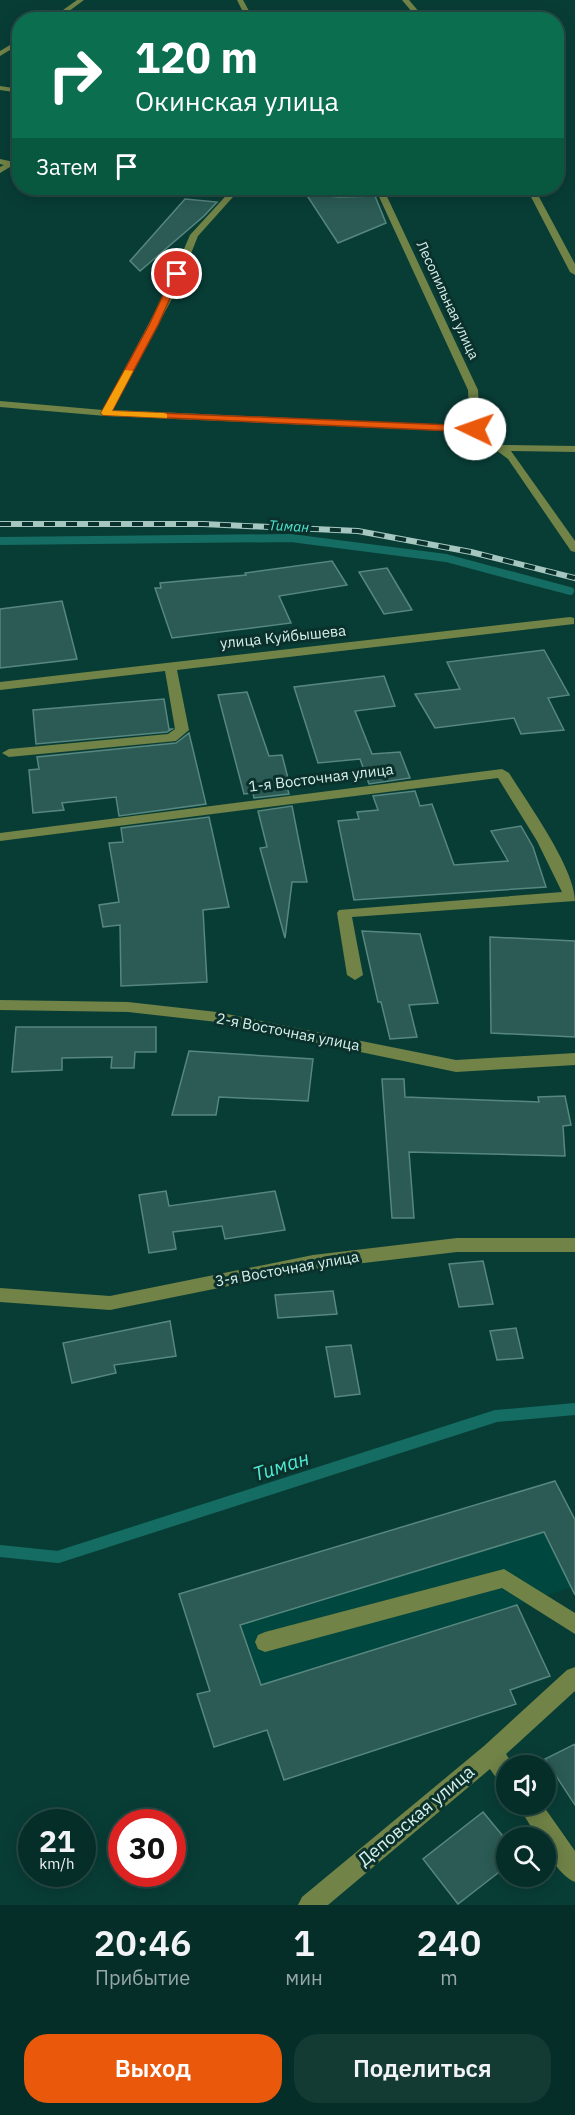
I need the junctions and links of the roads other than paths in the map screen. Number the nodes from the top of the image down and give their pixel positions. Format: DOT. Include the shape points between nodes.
graph roads {
  1 [pos="81,0"];
  2 [pos="405,0"];
  3 [pos="64,12"];
  4 [pos="414,12"];
  5 [pos="0,161"];
  6 [pos="0,171"];
  7 [pos="231,195"];
  8 [pos="382,195"];
  9 [pos="534,195"];
  10 [pos="575,272"];
  11 [pos="0,404"];
  12 [pos="106,413"];
  13 [pos="475,429"];
  14 [pos="501,448"];
  15 [pos="575,449"];
  16 [pos="575,549"];
  17 [pos="573,619"];
  18 [pos="170,666"];
  19 [pos="0,686"];
  20 [pos="9,753"];
  21 [pos="0,837"];
  22 [pos="573,896"];
  23 [pos="355,975"];
  24 [pos="0,1005"];
  25 [pos="575,1059"];
  26 [pos="575,1245"];
  27 [pos="0,1295"];
  28 [pos="575,1625"];
  29 [pos="265,1642"];
  30 [pos="575,1677"];
  31 [pos="492,1753"];
  32 [pos="496,1759"];
  33 [pos="536,1815"];
  34 [pos="575,1871"];
  35 [pos="310,1905"];
  1 -- 3 [label="street"];
  2 -- 4 [label="street"];
  5 -- 6 [label="street" via="11,164"];
  7 -- 12 [label="street" via="194,235 171,291"];
  8 -- 13 [label="street, Лесопильная улица" via="474,390"];
  9 -- 10 [label="street"];
  11 -- 12 [label="street"];
  12 -- 13 [label="street"];
  13 -- 14 [label="street"];
  14 -- 15 [label="street"];
  14 -- 16 [label="street" via="512,457"];
  17 -- 18 [label="street, улица Куйбышева"];
  18 -- 19 [label="street, улица Куйбышева"];
  18 -- 20 [label="street" via="182,730 171,738"];
  21 -- 22 [label="street, 1-я Восточная улица" via="502,773"];
  22 -- 23 [label="street" via="344,913"];
  24 -- 25 [label="street, 2-я Восточная улица" via="128,1007 217,1017 456,1066"];
  26 -- 27 [label="street, 3-я Восточная улица" via="457,1245 313,1262 110,1303"];
  28 -- 29 [label="street" via="504,1578"];
  30 -- 31 [label="street, Деповская улица"];
  31 -- 32 [label="street"];
  31 -- 35 [label="street, Деповская улица"];
  33 -- 34 [label="street"];
}
